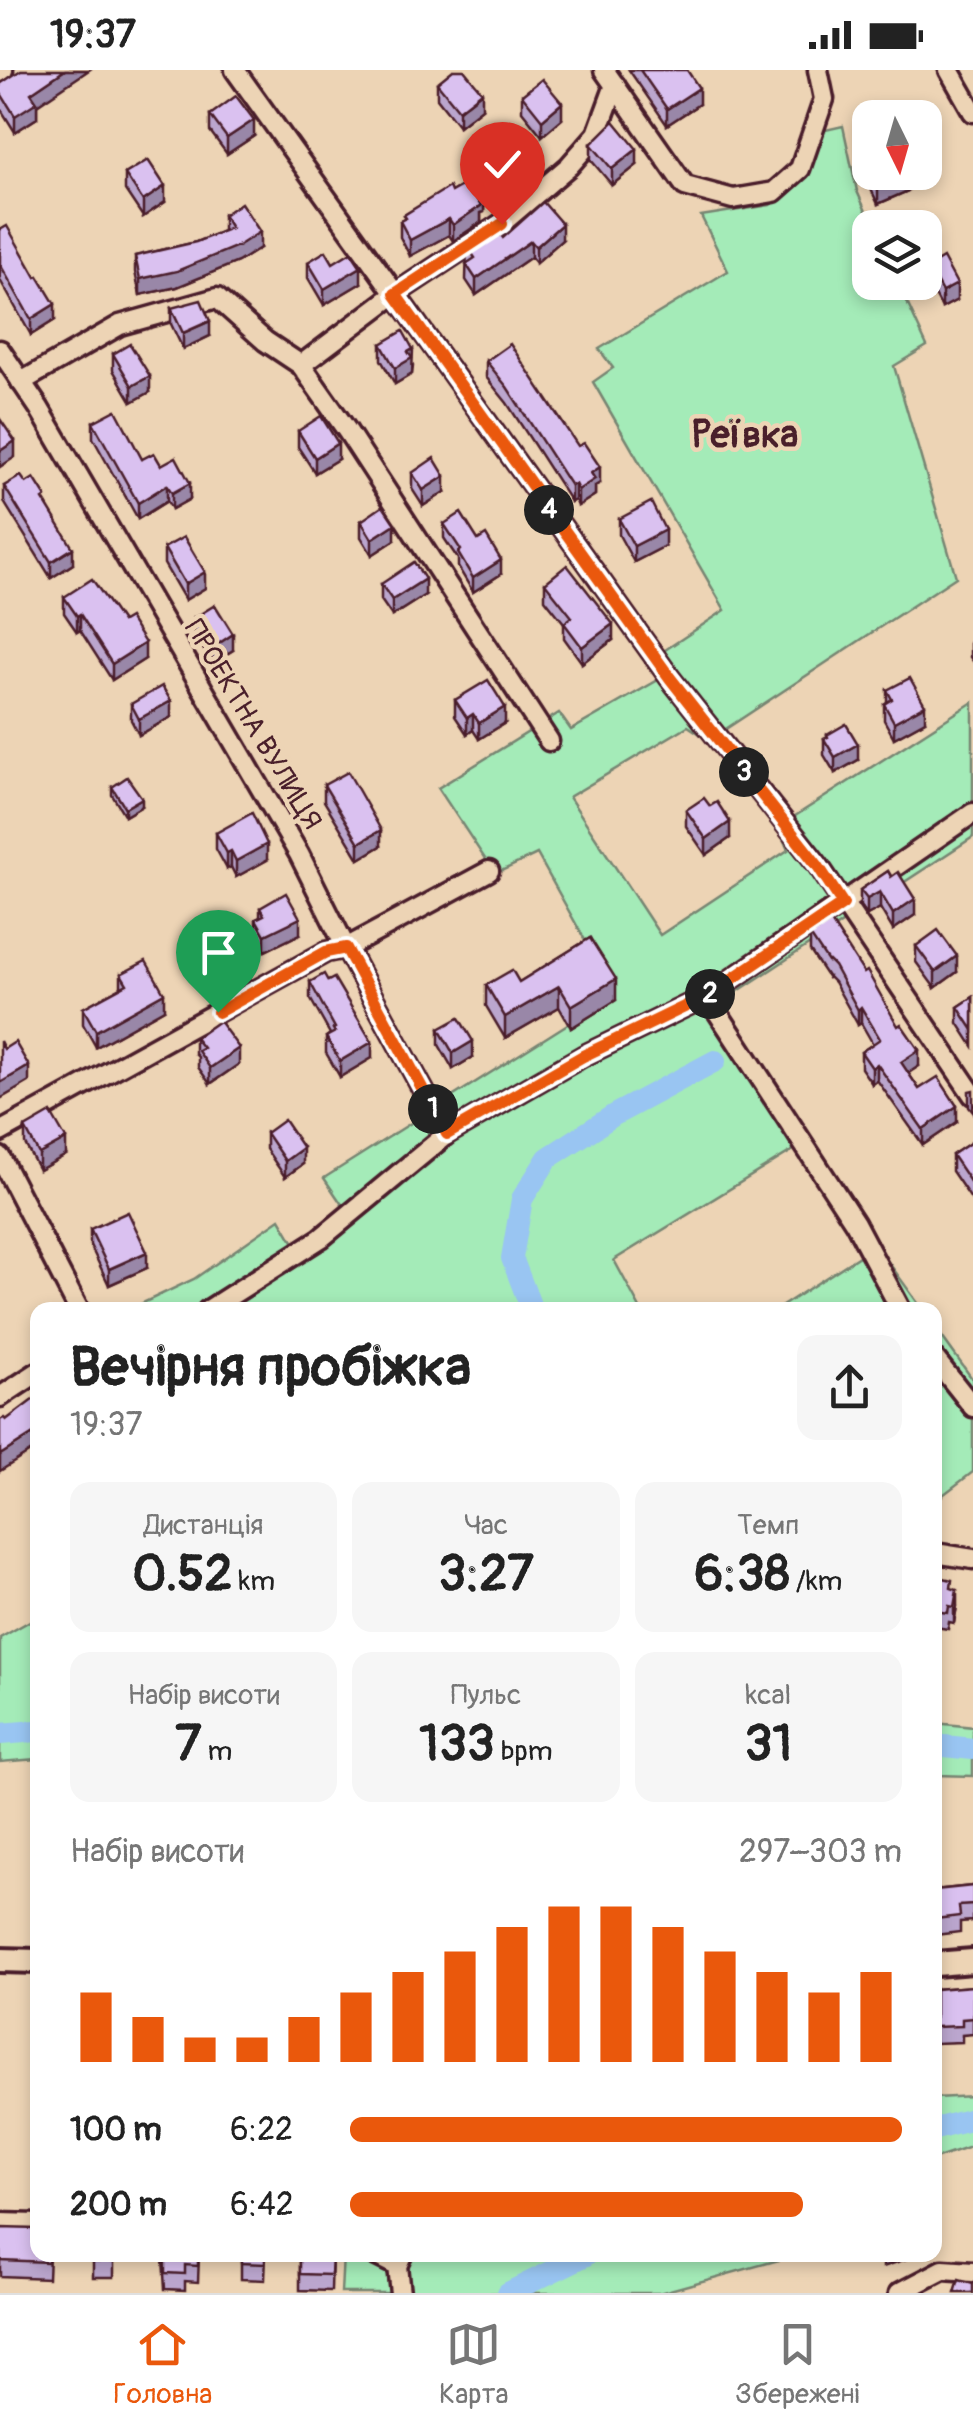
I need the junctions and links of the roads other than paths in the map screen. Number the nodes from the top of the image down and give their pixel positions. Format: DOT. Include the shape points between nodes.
graph roads {
  1 [pos="235,70"];
  2 [pos="818,70"];
  3 [pos="949,70"];
  4 [pos="609,78"];
  5 [pos="973,112"];
  6 [pos="395,294"];
  7 [pos="0,350"];
  8 [pos="301,364"];
  9 [pos="21,382"];
  10 [pos="549,741"];
  11 [pos="973,813"];
  12 [pos="489,870"];
  13 [pos="843,904"];
  14 [pos="346,948"];
  15 [pos="707,996"];
  16 [pos="973,1095"];
  17 [pos="0,1132"];
  18 [pos="447,1134"];
  19 [pos="0,1157"];
  20 [pos="75,1302"];
  21 [pos="221,1302"];
  22 [pos="897,1302"];
  23 [pos="942,1368"];
  24 [pos="30,1377"];
  25 [pos="0,1398"];
  26 [pos="973,1408"];
  27 [pos="942,1555"];
  28 [pos="973,1559"];
  29 [pos="0,1960"];
  30 [pos="30,1961"];
  31 [pos="973,1961"];
  32 [pos="942,1963"];
  33 [pos="0,2224"];
  34 [pos="30,2224"];
  35 [pos="400,2262"];
  36 [pos="973,2272"];
  37 [pos="400,2293"];
  38 [pos="899,2293"];
  1 -- 6 [label="street"];
  2 -- 4 [label="street" via="824,99 800,170 774,192 733,198 685,186"];
  3 -- 5 [label="street"];
  4 -- 6 [label="street" via="597,134 570,166 502,224"];
  6 -- 8 [label="street"];
  6 -- 13 [label="street" via="670,678"];
  7 -- 9 [label="street, ПРОЕКТНА ВУЛИЦЯ"];
  8 -- 9 [label="street" via="218,298 120,325"];
  8 -- 10 [label="street"];
  9 -- 14 [label="street, ПРОЕКТНА ВУЛИЦЯ" via="299,854"];
  11 -- 13 [label="street"];
  12 -- 14 [label="street"];
  13 -- 15 [label="street"];
  13 -- 16 [label="street"];
  14 -- 17 [label="street" via="326,952"];
  14 -- 18 [label="street, ПРОЕКТНА ВУЛИЦЯ"];
  15 -- 18 [label="street" via="583,1056"];
  15 -- 22 [label="street" via="855,1223"];
  18 -- 21 [label="street" via="321,1238"];
  19 -- 20 [label="street"];
  23 -- 26 [label="street"];
  24 -- 25 [label="street"];
  27 -- 28 [label="street"];
  29 -- 30 [label="street"];
  31 -- 32 [label="street"];
  33 -- 34 [label="street"];
  35 -- 37 [label="street"];
  36 -- 38 [label="street" via="943,2270"];
}
